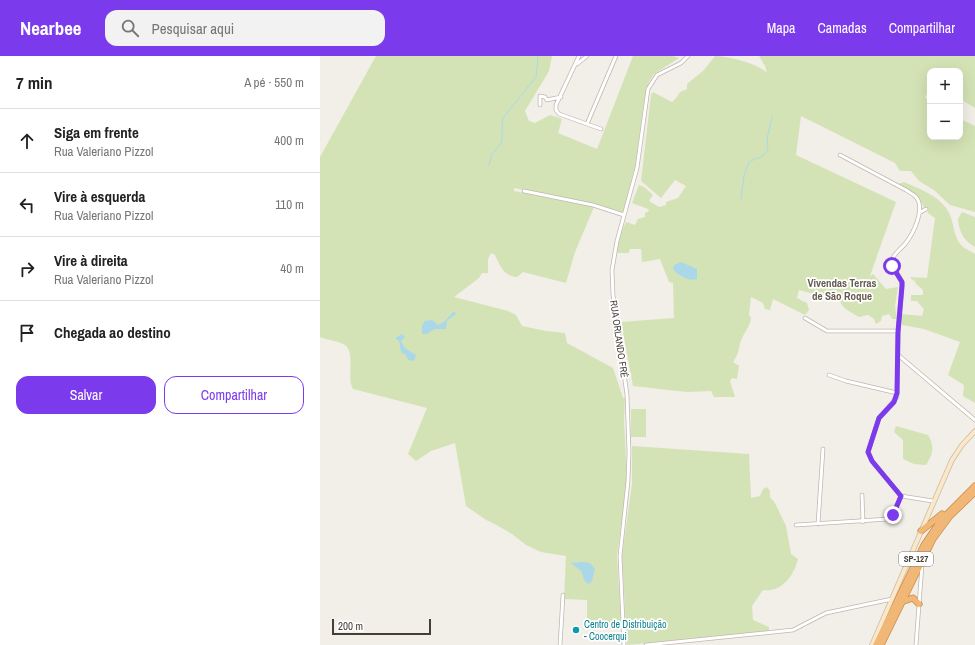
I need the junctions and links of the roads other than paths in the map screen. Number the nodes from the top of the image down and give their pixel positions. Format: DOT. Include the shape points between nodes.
graph roads {
  1 [pos="579,56"];
  2 [pos="587,56"];
  3 [pos="615,56"];
  4 [pos="688,56"];
  5 [pos="576,66"];
  6 [pos="561,96"];
  7 [pos="540,105"];
  8 [pos="587,124"];
  9 [pos="601,130"];
  10 [pos="840,155"];
  11 [pos="524,191"];
  12 [pos="926,210"];
  13 [pos="919,213"];
  14 [pos="624,215"];
  15 [pos="805,318"];
  16 [pos="898,332"];
  17 [pos="898,355"];
  18 [pos="829,375"];
  19 [pos="897,393"];
  20 [pos="975,420"];
  21 [pos="975,431"];
  22 [pos="823,449"];
  23 [pos="975,486"];
  24 [pos="975,492"];
  25 [pos="862,495"];
  26 [pos="901,496"];
  27 [pos="933,501"];
  28 [pos="955,504"];
  29 [pos="863,522"];
  30 [pos="818,524"];
  31 [pos="796,525"];
  32 [pos="921,531"];
  33 [pos="924,555"];
  34 [pos="563,595"];
  35 [pos="892,599"];
  36 [pos="901,602"];
  37 [pos="919,604"];
  38 [pos="560,645"];
  39 [pos="624,645"];
  40 [pos="646,645"];
  41 [pos="872,645"];
  42 [pos="876,645"];
  43 [pos="881,645"];
  44 [pos="916,645"];
  1 -- 5 [label="street"];
  2 -- 5 [label="street"];
  3 -- 8 [label="street"];
  4 -- 14 [label="street, RUA ORLANDO FRÉ" via="681,63 660,72 651,83 637,168"];
  5 -- 6 [label="street"];
  6 -- 7 [label="street" via="547,100 540,96"];
  6 -- 8 [label="street" via="556,105 559,114"];
  8 -- 9 [label="street"];
  10 -- 13 [label="street" via="916,197"];
  11 -- 14 [label="street"];
  12 -- 13 [label="street"];
  13 -- 16 [label="street" via="910,237 891,262 902,282"];
  14 -- 39 [label="street, RUA ORLANDO FRÉ" via="612,270 627,395 629,452 620,556"];
  15 -- 16 [label="street" via="827,331"];
  16 -- 17 [label="street"];
  17 -- 19 [label="street"];
  17 -- 20 [label="street"];
  18 -- 19 [label="street"];
  19 -- 26 [label="street" via="894,402 879,418 868,452 872,461"];
  21 -- 27 [label="street" via="956,453"];
  22 -- 30 [label="street"];
  23 -- 28 [label="highway, SP-127"];
  24 -- 33 [label="highway, SP-127" via="944,524"];
  25 -- 29 [label="street"];
  26 -- 27 [label="street"];
  26 -- 29 [label="street" via="889,519"];
  27 -- 32 [label="street"];
  28 -- 32 [label="highway"];
  28 -- 42 [label="highway, SP-127" via="924,544"];
  29 -- 30 [label="street"];
  30 -- 31 [label="street"];
  32 -- 35 [label="street"];
  33 -- 36 [label="highway, SP-127"];
  33 -- 37 [label="street"];
  34 -- 38 [label="street"];
  35 -- 40 [label="street" via="826,613 793,630"];
  35 -- 41 [label="street"];
  36 -- 37 [label="highway" via="913,598"];
  36 -- 43 [label="highway, SP-127"];
  37 -- 44 [label="street"];
}
